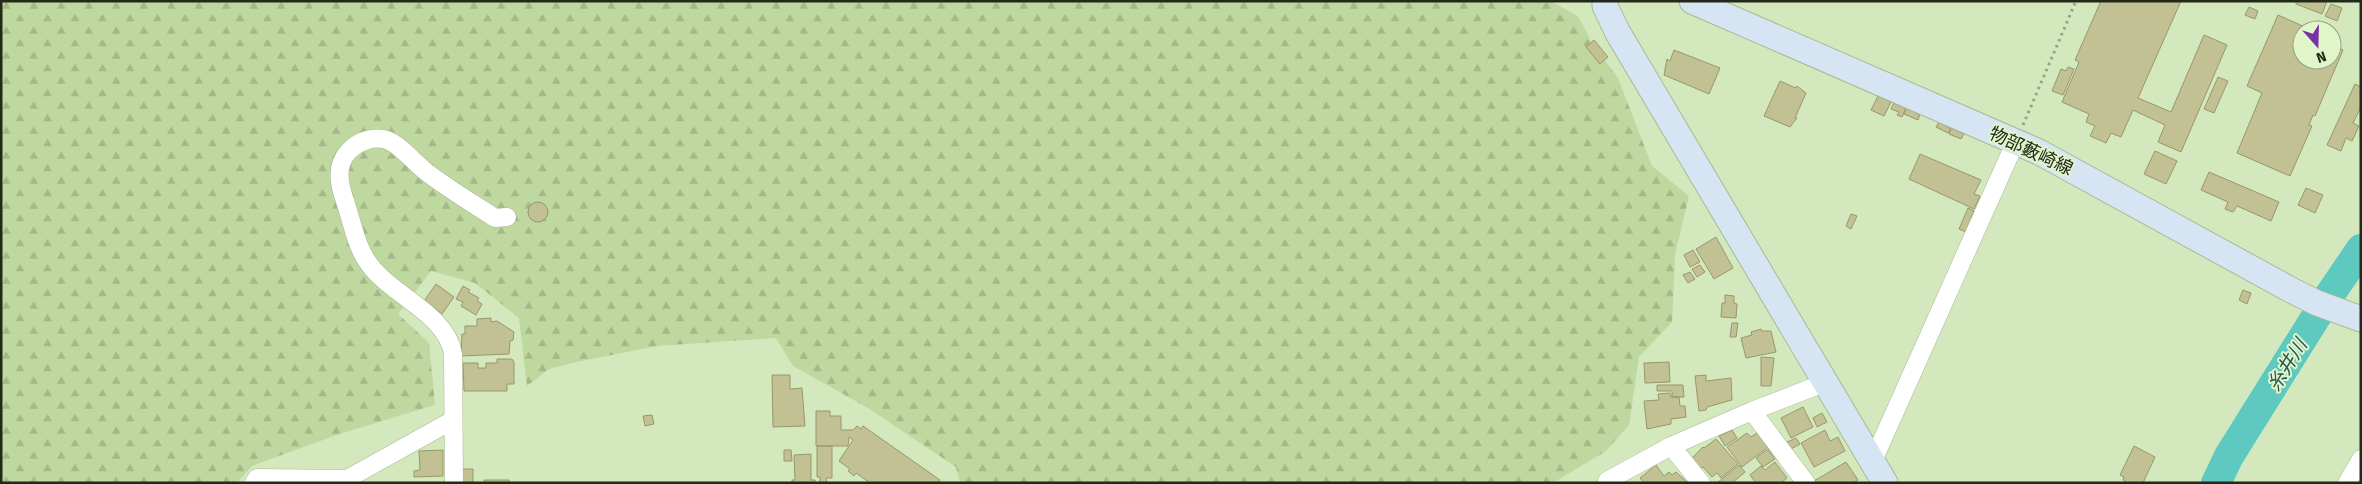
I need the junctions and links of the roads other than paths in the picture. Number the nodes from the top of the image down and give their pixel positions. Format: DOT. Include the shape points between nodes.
graph roads {
  1 [pos="1605,1"];
  2 [pos="1692,1"];
  3 [pos="2015,142"];
  4 [pos="507,217"];
  5 [pos="2361,319"];
  6 [pos="1824,383"];
  7 [pos="1752,411"];
  8 [pos="453,420"];
  9 [pos="1671,446"];
  10 [pos="2361,459"];
  11 [pos="1878,473"];
  12 [pos="347,481"];
  13 [pos="1607,481"];
  14 [pos="254,483"];
  15 [pos="454,483"];
  16 [pos="1701,483"];
  17 [pos="1806,483"];
  18 [pos="2347,483"];
  1 -- 6 [label="main road" via="1618,33"];
  2 -- 3 [label="main road, 物部藪崎線"];
  3 -- 5 [label="main road, 物部藪崎線" via="2317,303"];
  3 -- 11 [label="street"];
  4 -- 8 [label="street" via="495,218 425,171 389,141 367,140 353,147 342,160 339,170 341,191 368,264 402,296 440,324 450,338"];
  6 -- 7 [label="street"];
  6 -- 11 [label="main road"];
  7 -- 9 [label="street"];
  7 -- 17 [label="street"];
  8 -- 12 [label="street"];
  8 -- 15 [label="street"];
  9 -- 13 [label="street"];
  9 -- 16 [label="street"];
  10 -- 18 [label="street"];
  12 -- 14 [label="street" via="257,478"];
}
